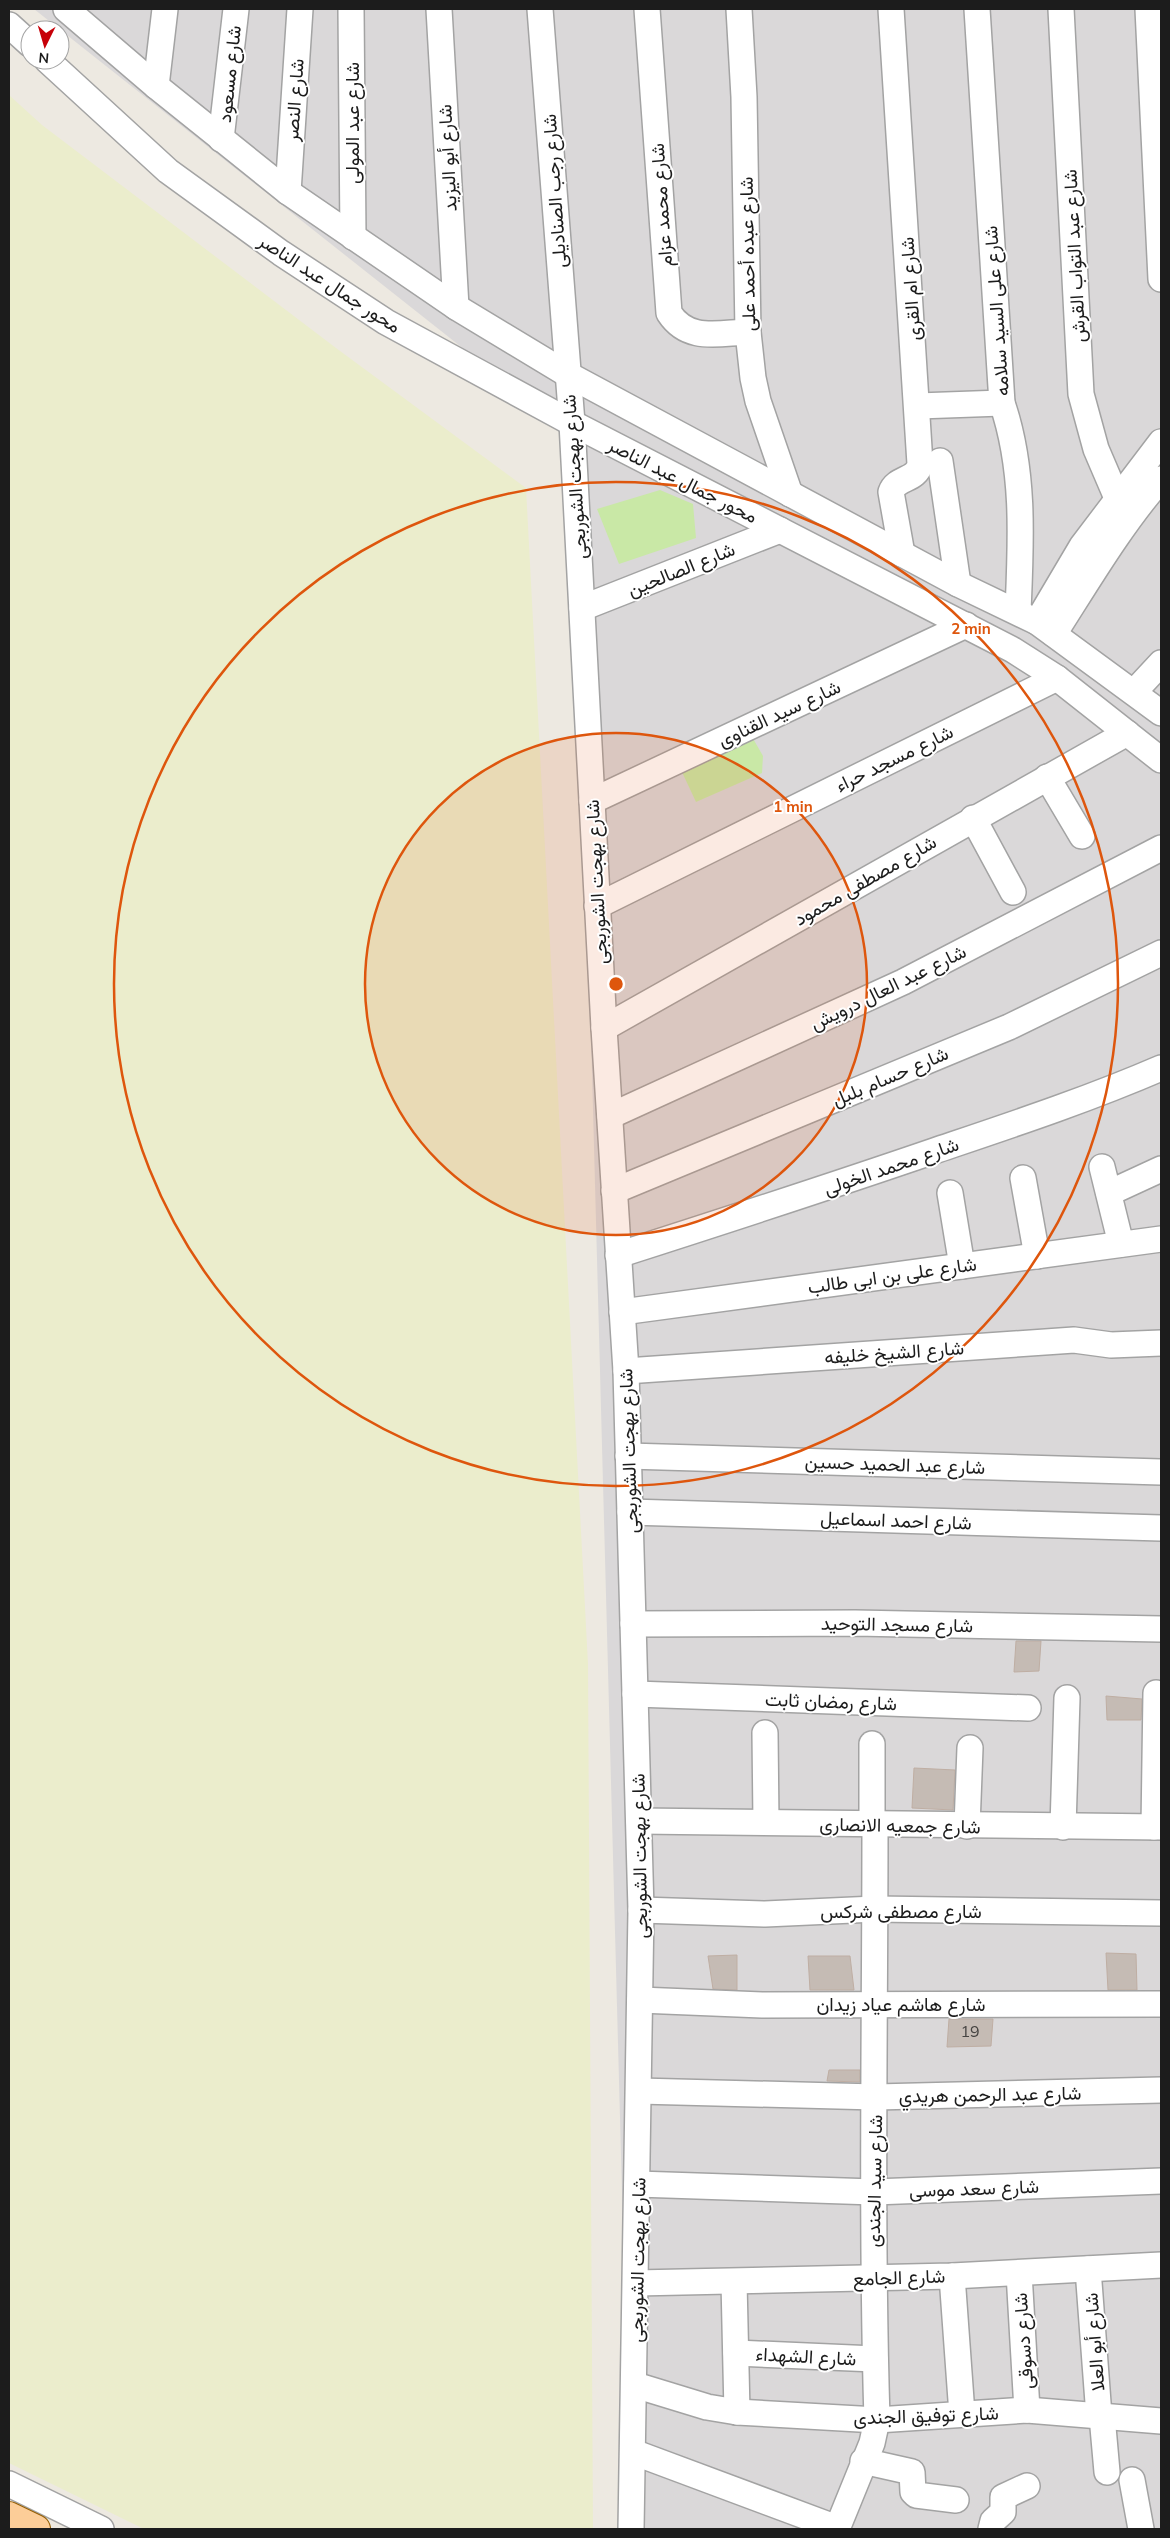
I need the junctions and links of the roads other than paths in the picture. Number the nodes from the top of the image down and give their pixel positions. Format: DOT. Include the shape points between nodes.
graph roads {
  1 [pos="165,9"];
  2 [pos="236,9"];
  3 [pos="300,9"];
  4 [pos="351,9"];
  5 [pos="439,9"];
  6 [pos="540,9"];
  7 [pos="647,9"];
  8 [pos="739,9"];
  9 [pos="891,9"];
  10 [pos="977,9"];
  11 [pos="1061,9"];
  12 [pos="1148,9"];
  13 [pos="76,13"];
  14 [pos="9,24"];
  15 [pos="20,34"];
  16 [pos="1156,56"];
  17 [pos="58,70"];
  18 [pos="156,86"];
  19 [pos="221,139"];
  20 [pos="1158,163"];
  21 [pos="288,192"];
  22 [pos="353,236"];
  23 [pos="1161,279"];
  24 [pos="456,307"];
  25 [pos="748,332"];
  26 [pos="567,374"];
  27 [pos="1002,403"];
  28 [pos="918,406"];
  29 [pos="572,423"];
  30 [pos="1161,442"];
  31 [pos="940,461"];
  32 [pos="1157,492"];
  33 [pos="790,494"];
  34 [pos="1117,498"];
  35 [pos="780,530"];
  36 [pos="902,554"];
  37 [pos="958,584"];
  38 [pos="582,608"];
  39 [pos="1036,622"];
  40 [pos="966,625"];
  41 [pos="1161,663"];
  42 [pos="1057,678"];
  43 [pos="1134,692"];
  44 [pos="1161,714"];
  45 [pos="1127,733"];
  46 [pos="1161,760"];
  47 [pos="1046,777"];
  48 [pos="592,801"];
  49 [pos="973,818"];
  50 [pos="1082,836"];
  51 [pos="1161,848"];
  52 [pos="1013,892"];
  53 [pos="597,906"];
  54 [pos="1161,953"];
  55 [pos="604,1028"];
  56 [pos="1161,1068"];
  57 [pos="610,1116"];
  58 [pos="1102,1167"];
  59 [pos="1161,1169"];
  60 [pos="1023,1178"];
  61 [pos="614,1191"];
  62 [pos="950,1193"];
  63 [pos="1108,1193"];
  64 [pos="1161,1239"];
  65 [pos="1121,1244"];
  66 [pos="618,1255"];
  67 [pos="1037,1256"];
  68 [pos="962,1266"];
  69 [pos="622,1312"];
  70 [pos="1161,1343"];
  71 [pos="626,1370"];
  72 [pos="628,1456"];
  73 [pos="1161,1472"];
  74 [pos="630,1512"];
  75 [pos="1161,1528"];
  76 [pos="633,1624"];
  77 [pos="1161,1629"];
  78 [pos="1156,1693"];
  79 [pos="635,1694"];
  80 [pos="1067,1698"];
  81 [pos="1028,1708"];
  82 [pos="765,1733"];
  83 [pos="872,1744"];
  84 [pos="970,1748"];
  85 [pos="638,1821"];
  86 [pos="766,1822"];
  87 [pos="873,1824"];
  88 [pos="966,1826"];
  89 [pos="1063,1827"];
  90 [pos="1157,1827"];
  91 [pos="875,1909"];
  92 [pos="641,1910"];
  93 [pos="1161,1913"];
  94 [pos="640,2000"];
  95 [pos="874,2004"];
  96 [pos="1161,2004"];
  97 [pos="1161,2090"];
  98 [pos="638,2091"];
  99 [pos="876,2097"];
  100 [pos="1161,2181"];
  101 [pos="637,2184"];
  102 [pos="874,2192"];
  103 [pos="1161,2265"];
  104 [pos="1088,2269"];
  105 [pos="1019,2273"];
  106 [pos="952,2276"];
  107 [pos="873,2278"];
  108 [pos="636,2282"];
  109 [pos="734,2282"];
  110 [pos="736,2353"];
  111 [pos="875,2359"];
  112 [pos="635,2385"];
  113 [pos="1027,2410"];
  114 [pos="737,2412"];
  115 [pos="962,2414"];
  116 [pos="1101,2416"];
  117 [pos="877,2420"];
  118 [pos="1161,2421"];
  119 [pos="633,2452"];
  120 [pos="863,2461"];
  121 [pos="1107,2472"];
  122 [pos="1132,2480"];
  123 [pos="9,2484"];
  124 [pos="1027,2486"];
  125 [pos="956,2500"];
  126 [pos="9,2516"];
  127 [pos="36,2529"];
  128 [pos="101,2529"];
  129 [pos="631,2529"];
  130 [pos="837,2529"];
  131 [pos="991,2529"];
  132 [pos="1142,2529"];
  1 -- 18 [label="street"];
  2 -- 19 [label="street, شارع مسعود"];
  3 -- 21 [label="street, شارع النصر"];
  4 -- 22 [label="street, شارع عبد المولى"];
  5 -- 24 [label="street, شارع أبو اليزيد"];
  6 -- 26 [label="street, شارع رجب الصناديلى"];
  7 -- 25 [label="street, شارع محمد عزام" via="669,313 684,330 694,334"];
  8 -- 25 [label="street, شارع عبده أحمد على" via="744,97"];
  9 -- 28 [label="street, شارع ام القرى"];
  10 -- 27 [label="street, شارع على السيد سلامه"];
  11 -- 34 [label="street, شارع عبد التواب القرش" via="1080,394 1096,448"];
  12 -- 16 [label="street"];
  13 -- 18 [label="street, محور جمال عبد الناصر"];
  14 -- 15 [label="street"];
  16 -- 20 [label="street"];
  17 -- 29 [label="street, محور جمال عبد الناصر" via="168,171 281,253 386,322"];
  18 -- 19 [label="street, محور جمال عبد الناصر"];
  19 -- 21 [label="street, محور جمال عبد الناصر"];
  20 -- 23 [label="street"];
  21 -- 22 [label="street, محور جمال عبد الناصر"];
  22 -- 24 [label="street, محور جمال عبد الناصر"];
  24 -- 26 [label="street, محور جمال عبد الناصر"];
  25 -- 33 [label="street, شارع عبده أحمد على" via="758,401"];
  26 -- 29 [label="street, شارع بهجت الشوربجى"];
  26 -- 33 [label="street, محور جمال عبد الناصر"];
  27 -- 28 [label="street"];
  27 -- 39 [label="street, شارع على السيد سلامه" via="1012,432"];
  28 -- 36 [label="street, شارع ام القرى" via="919,469 914,476 896,484 892,492"];
  29 -- 35 [label="street, محور جمال عبد الناصر"];
  29 -- 38 [label="street, شارع بهجت الشوربجى"];
  30 -- 34 [label="street"];
  31 -- 37 [label="street"];
  32 -- 39 [label="street"];
  33 -- 36 [label="street, محور جمال عبد الناصر"];
  34 -- 39 [label="street" via="1082,546"];
  35 -- 38 [label="street, شارع الصالحين"];
  35 -- 40 [label="street, محور جمال عبد الناصر"];
  36 -- 37 [label="street, محور جمال عبد الناصر"];
  37 -- 39 [label="street, محور جمال عبد الناصر"];
  38 -- 48 [label="street, شارع بهجت الشوربجى"];
  39 -- 43 [label="street, محور جمال عبد الناصر"];
  40 -- 42 [label="street, محور جمال عبد الناصر"];
  40 -- 48 [label="street, شارع سيد القناوى"];
  41 -- 43 [label="street"];
  42 -- 45 [label="street, محور جمال عبد الناصر"];
  42 -- 53 [label="street, شارع مسجد حراء"];
  43 -- 44 [label="street, محور جمال عبد الناصر"];
  45 -- 46 [label="street, محور جمال عبد الناصر"];
  45 -- 47 [label="street, شارع مصطفى محمود"];
  47 -- 49 [label="street, شارع مصطفى محمود"];
  47 -- 50 [label="street"];
  48 -- 53 [label="street, شارع بهجت الشوربجى"];
  49 -- 52 [label="street"];
  49 -- 55 [label="street, شارع مصطفى محمود"];
  51 -- 57 [label="street, شارع عبد العال درويش" via="903,982"];
  53 -- 55 [label="street, شارع بهجت الشوربجى"];
  54 -- 61 [label="street, شارع حسام بلبل" via="1008,1027"];
  55 -- 57 [label="street, شارع بهجت الشوربجى"];
  56 -- 66 [label="street, شارع محمد الخولى" via="979,1136"];
  57 -- 61 [label="street, شارع بهجت الشوربجى"];
  58 -- 63 [label="street"];
  59 -- 63 [label="street"];
  60 -- 67 [label="street"];
  61 -- 66 [label="street, شارع بهجت الشوربجى"];
  62 -- 68 [label="street"];
  63 -- 65 [label="street"];
  64 -- 65 [label="street, شارع على بن ابى طالب"];
  65 -- 67 [label="street, شارع على بن ابى طالب"];
  66 -- 69 [label="street, شارع بهجت الشوربجى"];
  67 -- 68 [label="street, شارع على بن ابى طالب"];
  68 -- 69 [label="street, شارع على بن ابى طالب"];
  69 -- 71 [label="street, شارع بهجت الشوربجى"];
  70 -- 71 [label="street, شارع الشيخ خليفه" via="1111,1345 1074,1340"];
  71 -- 72 [label="street, شارع بهجت الشوربجى"];
  72 -- 73 [label="street, شارع عبد الحميد حسين"];
  72 -- 74 [label="street, شارع بهجت الشوربجى"];
  74 -- 75 [label="street, شارع احمد اسماعيل"];
  74 -- 76 [label="street, شارع بهجت الشوربجى"];
  76 -- 77 [label="street, شارع مسجد التوحيد" via="855,1623"];
  76 -- 79 [label="street, شارع بهجت الشوربجى"];
  78 -- 90 [label="street"];
  79 -- 81 [label="street, شارع رمضان ثابت"];
  79 -- 85 [label="street, شارع بهجت الشوربجى"];
  80 -- 89 [label="street"];
  82 -- 86 [label="street"];
  83 -- 87 [label="street, شارع سيد الجندى"];
  84 -- 88 [label="street"];
  85 -- 86 [label="street, شارع جمعيه الانصارى"];
  85 -- 92 [label="street, شارع بهجت الشوربجى"];
  86 -- 87 [label="street, شارع جمعيه الانصارى"];
  87 -- 88 [label="street, شارع جمعيه الانصارى"];
  87 -- 91 [label="street, شارع سيد الجندى"];
  88 -- 89 [label="street, شارع جمعيه الانصارى"];
  89 -- 90 [label="street, شارع جمعيه الانصارى"];
  91 -- 92 [label="street, شارع مصطفى شركس" via="765,1914"];
  91 -- 93 [label="street, شارع مصطفى شركس"];
  91 -- 95 [label="street, شارع سيد الجندى"];
  92 -- 94 [label="street, شارع بهجت الشوربجى"];
  94 -- 95 [label="street, شارع هاشم عياد زيدان" via="762,2005"];
  94 -- 98 [label="street, شارع بهجت الشوربجى"];
  95 -- 96 [label="street, شارع هاشم عياد زيدان"];
  95 -- 99 [label="street, شارع سيد الجندى"];
  97 -- 99 [label="street, شارع عبد الرحمن هريدي"];
  98 -- 99 [label="street, شارع عبد الرحمن هريدي"];
  98 -- 101 [label="street, شارع بهجت الشوربجى"];
  99 -- 102 [label="street, شارع سيد الجندى"];
  100 -- 102 [label="street, شارع سعد موسى"];
  101 -- 102 [label="street, شارع سعد موسى"];
  101 -- 108 [label="street, شارع بهجت الشوربجى"];
  102 -- 107 [label="street, شارع سيد الجندى"];
  103 -- 104 [label="street, شارع الجامع"];
  104 -- 105 [label="street, شارع الجامع"];
  104 -- 116 [label="street, شارع أبو العلا"];
  105 -- 106 [label="street, شارع الجامع"];
  105 -- 113 [label="street, شارع دسوقى"];
  106 -- 107 [label="street, شارع الجامع"];
  106 -- 115 [label="street"];
  107 -- 109 [label="street, شارع الجامع"];
  107 -- 111 [label="street, شارع سيد الجندى"];
  108 -- 109 [label="street, شارع الجامع"];
  108 -- 112 [label="street, شارع بهجت الشوربجى"];
  109 -- 110 [label="street"];
  110 -- 111 [label="street, شارع الشهداء"];
  110 -- 114 [label="street"];
  111 -- 117 [label="street, شارع سيد الجندى"];
  112 -- 114 [label="street, شارع توفيق الجندى" via="707,2407"];
  112 -- 119 [label="street, شارع بهجت الشوربجى"];
  113 -- 115 [label="street, شارع توفيق الجندى"];
  113 -- 116 [label="street, شارع توفيق الجندى"];
  114 -- 117 [label="street, شارع توفيق الجندى"];
  115 -- 117 [label="street, شارع توفيق الجندى"];
  116 -- 118 [label="street, شارع توفيق الجندى"];
  116 -- 121 [label="street, شارع أبو العلا"];
  117 -- 120 [label="street, شارع سيد الجندى" via="872,2443"];
  119 -- 129 [label="street, شارع بهجت الشوربجى"];
  119 -- 130 [label="street"];
  120 -- 125 [label="street" via="912,2472 916,2495"];
  120 -- 130 [label="street, شارع سيد الجندى"];
  122 -- 132 [label="street"];
  123 -- 128 [label="street"];
  124 -- 131 [label="street" via="1003,2497 1004,2512 992,2522"];
  126 -- 127 [label="main road"];
}
